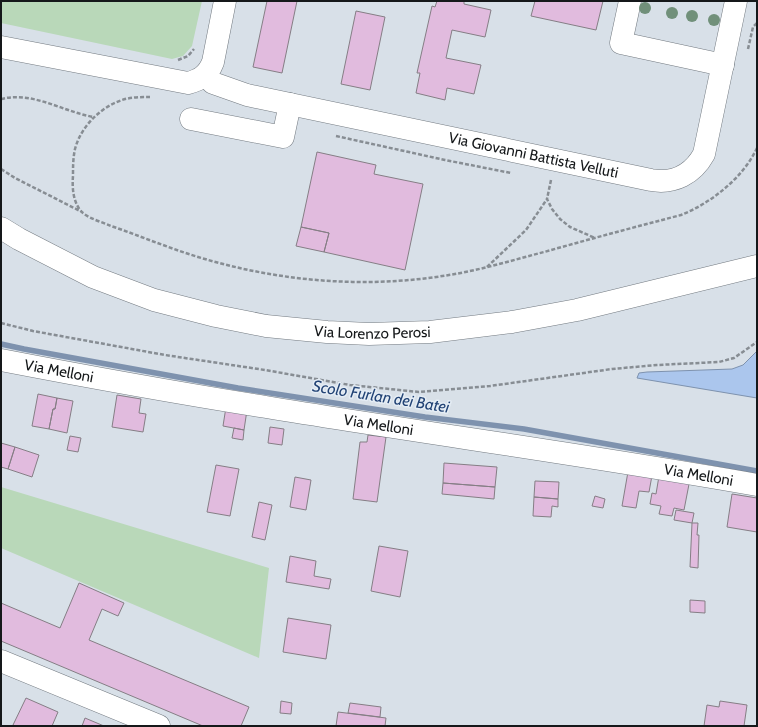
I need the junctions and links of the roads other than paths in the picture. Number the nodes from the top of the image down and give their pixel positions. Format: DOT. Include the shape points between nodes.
graph roads {
  1 [pos="225,1"];
  2 [pos="630,1"];
  3 [pos="736,1"];
  4 [pos="3,49"];
  5 [pos="723,65"];
  6 [pos="205,75"];
  7 [pos="290,104"];
  8 [pos="191,119"];
  9 [pos="1,228"];
  10 [pos="757,266"];
  11 [pos="1,360"];
  12 [pos="757,485"];
  13 [pos="1,660"];
  14 [pos="159,726"];
  1 -- 6 [label="street" via="213,62"];
  2 -- 5 [label="street" via="621,43"];
  3 -- 5 [label="street, Via Giovanni Battista Velluti"];
  4 -- 6 [label="street" via="188,83"];
  5 -- 7 [label="street, Via Giovanni Battista Velluti" via="701,160 688,173 664,181"];
  6 -- 7 [label="street, Via Giovanni Battista Velluti" via="213,83 234,91"];
  7 -- 8 [label="street" via="283,137"];
  9 -- 10 [label="street, Via Lorenzo Perosi" via="93,277 154,300 266,326 327,332 430,332 512,322 585,309"];
  11 -- 12 [label="street, Via Melloni" via="267,407 657,467"];
  13 -- 14 [label="street"];
}
